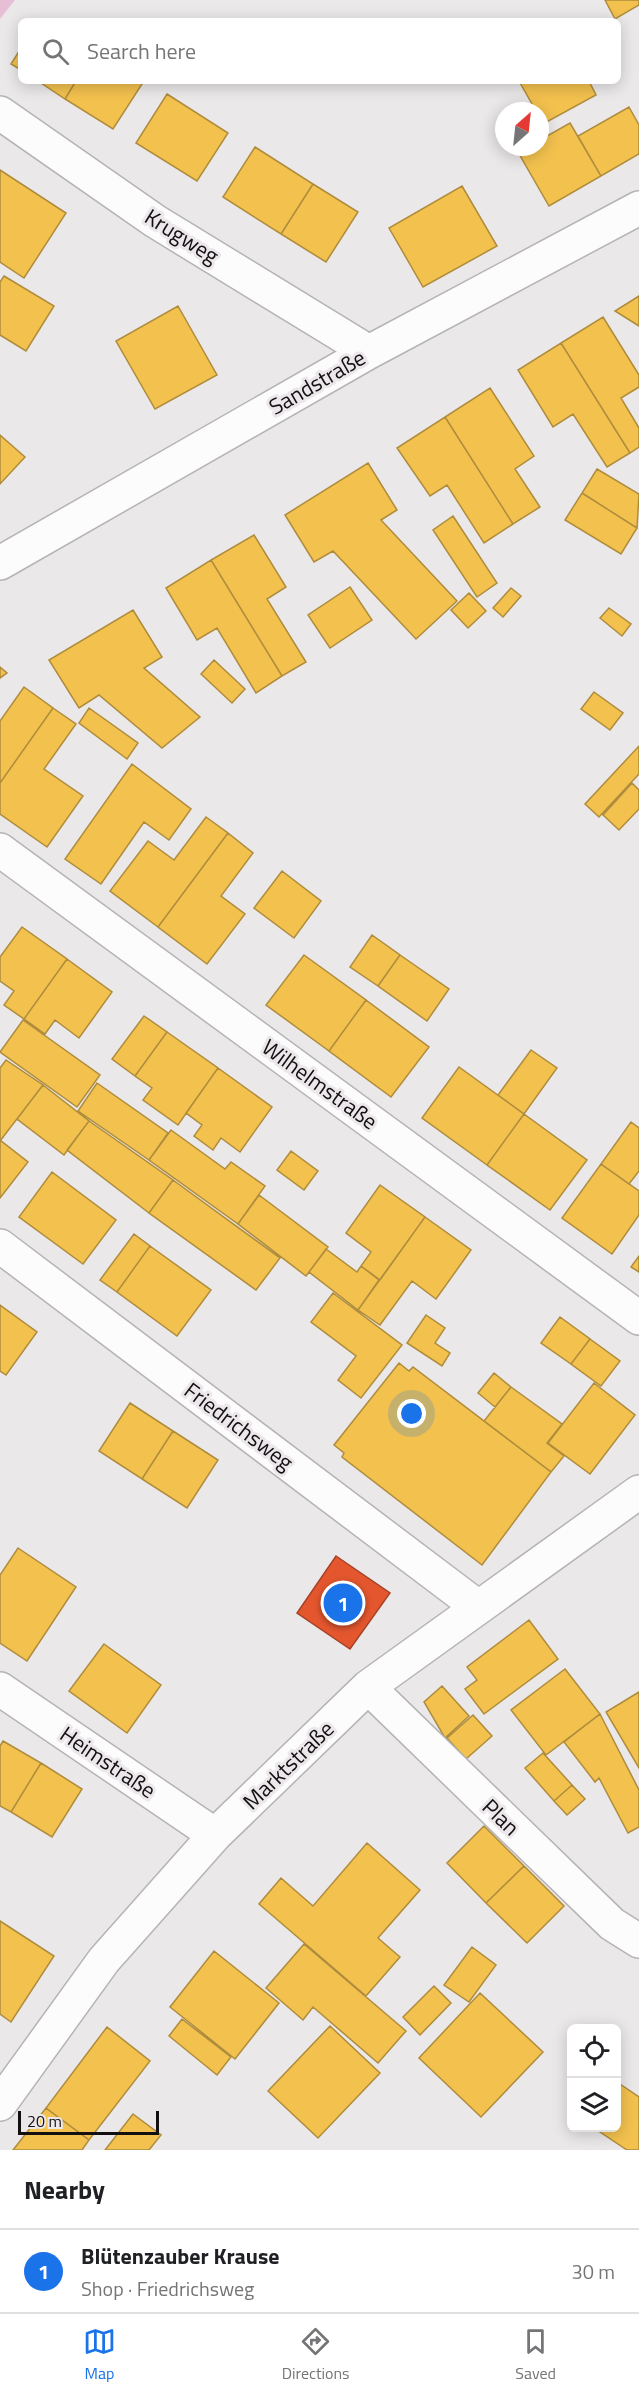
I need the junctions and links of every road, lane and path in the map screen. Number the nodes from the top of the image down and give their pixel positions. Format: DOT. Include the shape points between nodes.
graph roads {
  1 [pos="0,113"];
  2 [pos="639,208"];
  3 [pos="369,352"];
  4 [pos="0,563"];
  5 [pos="0,850"];
  6 [pos="0,1246"];
  7 [pos="639,1318"];
  8 [pos="639,1492"];
  9 [pos="478,1607"];
  10 [pos="368,1687"];
  11 [pos="0,1689"];
  12 [pos="215,1835"];
  13 [pos="639,1941"];
  14 [pos="0,2104"];
  1 -- 3 [label="street, Krugweg" via="155,221"];
  2 -- 3 [label="street, Sandstraße"];
  3 -- 4 [label="street, Sandstraße"];
  5 -- 7 [label="street, Wilhelmstraße"];
  6 -- 9 [label="street, Friedrichsweg"];
  8 -- 9 [label="street, Marktstraße"];
  9 -- 10 [label="street, Marktstraße"];
  10 -- 12 [label="street, Marktstraße"];
  10 -- 13 [label="street, Plan" via="612,1924"];
  11 -- 12 [label="street, Heimstraße"];
  12 -- 14 [label="street, Marktstraße" via="104,1960"];
}
